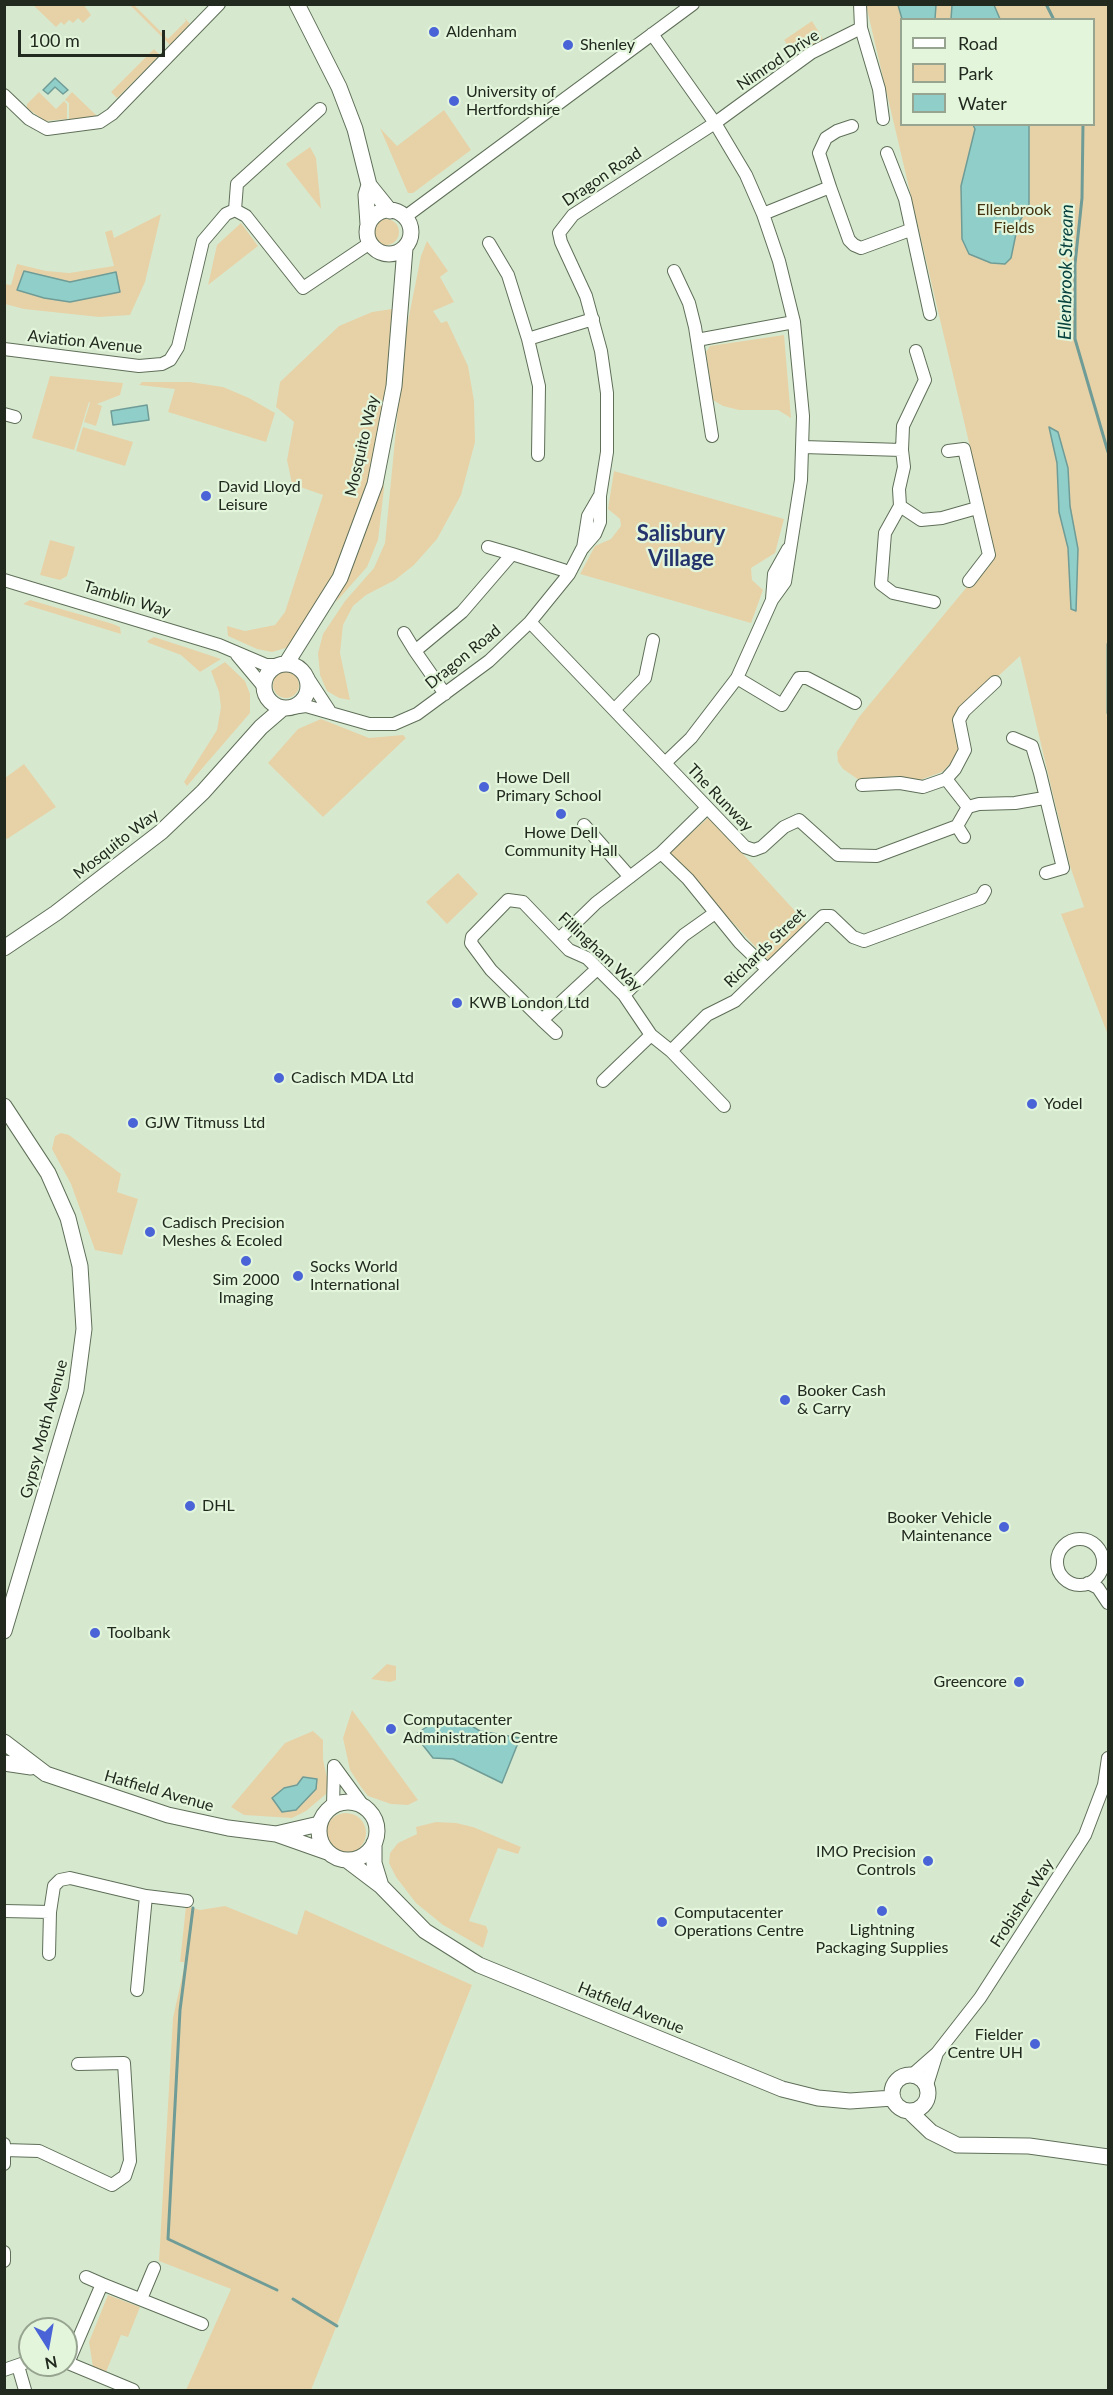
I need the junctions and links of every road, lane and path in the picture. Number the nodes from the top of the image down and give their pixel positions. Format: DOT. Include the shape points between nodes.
graph roads {
  1 [pos="219,4"];
  2 [pos="693,4"];
  3 [pos="860,4"];
  4 [pos="297,5"];
  5 [pos="861,28"];
  6 [pos="652,34"];
  7 [pos="4,95"];
  8 [pos="320,109"];
  9 [pos="883,119"];
  10 [pos="715,123"];
  11 [pos="852,126"];
  12 [pos="886,153"];
  13 [pos="369,185"];
  14 [pos="830,187"];
  15 [pos="236,210"];
  16 [pos="397,214"];
  17 [pos="763,214"];
  18 [pos="368,224"];
  19 [pos="910,230"];
  20 [pos="370,243"];
  21 [pos="489,243"];
  22 [pos="405,248"];
  23 [pos="383,254"];
  24 [pos="674,271"];
  25 [pos="400,288"];
  26 [pos="930,314"];
  27 [pos="593,319"];
  28 [pos="794,322"];
  29 [pos="528,339"];
  30 [pos="697,340"];
  31 [pos="4,349"];
  32 [pos="916,351"];
  33 [pos="712,436"];
  34 [pos="803,447"];
  35 [pos="902,450"];
  36 [pos="948,451"];
  37 [pos="538,455"];
  38 [pos="900,506"];
  39 [pos="977,508"];
  40 [pos="488,547"];
  41 [pos="512,554"];
  42 [pos="569,574"];
  43 [pos="4,580"];
  44 [pos="969,581"];
  45 [pos="934,602"];
  46 [pos="530,622"];
  47 [pos="306,633"];
  48 [pos="404,633"];
  49 [pos="653,640"];
  50 [pos="415,651"];
  51 [pos="237,655"];
  52 [pos="283,665"];
  53 [pos="305,674"];
  54 [pos="737,678"];
  55 [pos="996,682"];
  56 [pos="265,691"];
  57 [pos="445,694"];
  58 [pos="855,703"];
  59 [pos="288,708"];
  60 [pos="615,709"];
  61 [pos="329,710"];
  62 [pos="261,727"];
  63 [pos="1013,738"];
  64 [pos="665,763"];
  65 [pos="946,779"];
  66 [pos="862,785"];
  67 [pos="1044,798"];
  68 [pos="968,807"];
  69 [pos="706,809"];
  70 [pos="584,825"];
  71 [pos="957,826"];
  72 [pos="964,837"];
  73 [pos="662,853"];
  74 [pos="1046,873"];
  75 [pos="630,877"];
  76 [pos="985,891"];
  77 [pos="715,913"];
  78 [pos="560,938"];
  79 [pos="4,948"];
  80 [pos="597,969"];
  81 [pos="766,969"];
  82 [pos="624,995"];
  83 [pos="542,1020"];
  84 [pos="556,1033"];
  85 [pos="651,1035"];
  86 [pos="671,1051"];
  87 [pos="603,1081"];
  88 [pos="4,1106"];
  89 [pos="724,1106"];
  90 [pos="1105,1574"];
  91 [pos="1088,1583"];
  92 [pos="1108,1603"];
  93 [pos="4,1631"];
  94 [pos="4,1742"];
  95 [pos="1108,1758"];
  96 [pos="4,1763"];
  97 [pos="36,1768"];
  98 [pos="333,1806"];
  99 [pos="364,1807"];
  100 [pos="319,1824"];
  101 [pos="276,1834"];
  102 [pos="374,1843"];
  103 [pos="327,1852"];
  104 [pos="348,1861"];
  105 [pos="381,1886"];
  106 [pos="146,1896"];
  107 [pos="187,1901"];
  108 [pos="4,1911"];
  109 [pos="50,1912"];
  110 [pos="49,1954"];
  111 [pos="137,1990"];
  112 [pos="937,2053"];
  113 [pos="78,2064"];
  114 [pos="912,2075"];
  115 [pos="927,2085"];
  116 [pos="893,2098"];
  117 [pos="925,2104"];
  118 [pos="909,2111"];
  119 [pos="926,2127"];
  120 [pos="4,2144"];
  121 [pos="5,2150"];
  122 [pos="1108,2157"];
  123 [pos="4,2164"];
  124 [pos="4,2252"];
  125 [pos="4,2261"];
  126 [pos="154,2268"];
  127 [pos="86,2277"];
  128 [pos="102,2284"];
  129 [pos="141,2299"];
  130 [pos="202,2324"];
  131 [pos="78,2338"];
  132 [pos="18,2366"];
  133 [pos="78,2368"];
  134 [pos="4,2370"];
  135 [pos="133,2391"];
  1 -- 7 [label="street" via="112,114 99,122 47,129 29,119"];
  2 -- 6 [label="street"];
  3 -- 5 [label="street"];
  4 -- 13 [label="street" via="339,87 355,129"];
  5 -- 9 [label="street" via="879,89"];
  5 -- 10 [label="street, Nimrod Drive" via="811,53"];
  6 -- 10 [label="street"];
  6 -- 16 [label="street"];
  8 -- 15 [label="street" via="237,184"];
  10 -- 17 [label="street" via="746,175"];
  10 -- 27 [label="street, Dragon Road" via="564,224 559,233 561,242"];
  11 -- 14 [label="street" via="826,138 819,153"];
  12 -- 19 [label="street" via="905,198"];
  13 -- 16 [label="street"];
  13 -- 18 [label="street"];
  14 -- 17 [label="street"];
  14 -- 19 [label="street" via="854,245 861,248"];
  15 -- 20 [label="street" via="246,216 303,288"];
  15 -- 31 [label="street, Aviation Avenue" via="226,214 202,241 178,347 170,360 139,366"];
  16 -- 18 [label="street" via="381,212"];
  16 -- 22 [label="street" via="411,232"];
  17 -- 28 [label="street"];
  18 -- 20 [label="street"];
  19 -- 26 [label="street"];
  20 -- 23 [label="street"];
  21 -- 29 [label="street" via="508,274"];
  22 -- 23 [label="street" via="396,254"];
  22 -- 25 [label="street, Mosquito Way"];
  23 -- 25 [label="street"];
  24 -- 30 [label="street" via="689,303"];
  25 -- 47 [label="street, Mosquito Way" via="394,386 375,484 340,578"];
  27 -- 29 [label="street"];
  27 -- 42 [label="street, Dragon Road" via="607,400 608,452 600,522"];
  28 -- 30 [label="street"];
  28 -- 34 [label="street" via="801,377"];
  29 -- 37 [label="street" via="538,386"];
  30 -- 33 [label="street"];
  32 -- 35 [label="street" via="924,385 904,420"];
  34 -- 35 [label="street"];
  34 -- 54 [label="street" via="788,571"];
  35 -- 38 [label="street"];
  36 -- 39 [label="street" via="964,449"];
  38 -- 39 [label="street" via="921,520"];
  38 -- 45 [label="street" via="885,532 881,584 893,593"];
  39 -- 44 [label="street" via="989,555"];
  40 -- 41 [label="street"];
  41 -- 42 [label="street"];
  41 -- 50 [label="street" via="462,612"];
  42 -- 46 [label="street, Dragon Road"];
  43 -- 51 [label="street, Tamblin Way" via="219,645"];
  46 -- 57 [label="street, Dragon Road" via="489,661"];
  46 -- 60 [label="street, The Runway"];
  47 -- 52 [label="street, Mosquito Way"];
  47 -- 53 [label="street, Mosquito Way"];
  48 -- 50 [label="street"];
  49 -- 60 [label="street" via="645,678"];
  50 -- 57 [label="street"];
  51 -- 52 [label="street, Tamblin Way" via="266,665"];
  51 -- 56 [label="street, Tamblin Way"];
  52 -- 53 [label="street"];
  52 -- 56 [label="street" via="269,672"];
  53 -- 59 [label="street" via="306,696"];
  53 -- 61 [label="street"];
  54 -- 58 [label="street" via="782,705 799,678 807,678"];
  54 -- 64 [label="street" via="691,738"];
  55 -- 65 [label="street" via="959,720 965,750"];
  56 -- 59 [label="street" via="274,705"];
  56 -- 62 [label="street"];
  57 -- 61 [label="street, Dragon Road" via="417,714 394,724 369,724"];
  59 -- 61 [label="street, Dragon Road"];
  59 -- 62 [label="street, Mosquito Way"];
  60 -- 64 [label="street, The Runway"];
  62 -- 79 [label="street, Mosquito Way" via="161,832 66,906"];
  63 -- 67 [label="street" via="1032,746"];
  64 -- 69 [label="street, The Runway"];
  65 -- 66 [label="street" via="923,787 900,783"];
  65 -- 68 [label="street"];
  67 -- 68 [label="street"];
  67 -- 74 [label="street" via="1063,868"];
  68 -- 71 [label="street"];
  69 -- 71 [label="street, The Runway" via="744,847 754,850 793,821 803,822 838,855 877,856"];
  69 -- 73 [label="street"];
  70 -- 75 [label="street"];
  71 -- 72 [label="street"];
  73 -- 75 [label="street"];
  73 -- 77 [label="street"];
  75 -- 78 [label="street"];
  76 -- 81 [label="street, Richards Street" via="981,898 864,941 853,937 831,916 823,916"];
  77 -- 81 [label="street"];
  77 -- 82 [label="street" via="684,935"];
  78 -- 80 [label="street, Fillingham Way" via="569,950"];
  78 -- 83 [label="street, Fillingham Way" via="523,902 508,900 472,937 471,943 491,970"];
  80 -- 82 [label="street, Fillingham Way"];
  80 -- 83 [label="street"];
  81 -- 86 [label="street, Richards Street" via="735,1001 707,1015"];
  82 -- 85 [label="street, Fillingham Way"];
  83 -- 84 [label="street"];
  85 -- 86 [label="street, Fillingham Way"];
  85 -- 87 [label="street"];
  86 -- 89 [label="street, Fillingham Way"];
  88 -- 93 [label="street, Gypsy Moth Avenue" via="48,1173 68,1218 80,1266 84,1329 76,1390"];
  90 -- 91 [label="street"];
  90 -- 91 [label="street" via="1102,1555 1094,1544 1079,1539 1065,1546 1058,1558 1060,1574 1072,1583"];
  91 -- 92 [label="street" via="1098,1588"];
  94 -- 97 [label="street, Hatfield Avenue"];
  95 -- 112 [label="street, Frobisher Way" via="1104,1785 1085,1835 980,1998"];
  96 -- 97 [label="street, Hatfield Avenue"];
  97 -- 101 [label="street, Hatfield Avenue" via="168,1815"];
  98 -- 99 [label="street" via="350,1802"];
  98 -- 99 [label="street" via="334,1767"];
  98 -- 100 [label="street"];
  99 -- 102 [label="street" via="375,1820"];
  100 -- 101 [label="street, Hatfield Avenue"];
  100 -- 103 [label="street" via="321,1843"];
  101 -- 103 [label="street, Hatfield Avenue"];
  102 -- 104 [label="street" via="363,1857"];
  102 -- 105 [label="street"];
  103 -- 104 [label="street"];
  104 -- 105 [label="street, Hatfield Avenue"];
  105 -- 116 [label="street, Hatfield Avenue" via="425,1931 490,1969 782,2089 850,2101"];
  106 -- 107 [label="street"];
  106 -- 109 [label="street" via="70,1878 54,1886"];
  106 -- 111 [label="street"];
  108 -- 109 [label="street"];
  109 -- 110 [label="street"];
  112 -- 114 [label="street, Frobisher Way"];
  112 -- 115 [label="street, Frobisher Way"];
  113 -- 121 [label="street" via="124,2064 130,2161 125,2176 112,2185 39,2151"];
  114 -- 115 [label="street"];
  114 -- 116 [label="street" via="896,2082"];
  115 -- 117 [label="street"];
  116 -- 118 [label="street" via="899,2107"];
  117 -- 118 [label="street"];
  117 -- 119 [label="street"];
  118 -- 119 [label="street"];
  119 -- 122 [label="street" via="957,2145 1029,2146"];
  120 -- 121 [label="street"];
  121 -- 123 [label="street"];
  124 -- 125 [label="street"];
  126 -- 129 [label="street"];
  127 -- 128 [label="street"];
  128 -- 129 [label="street"];
  128 -- 131 [label="street"];
  129 -- 130 [label="street"];
  132 -- 134 [label="street"];
  133 -- 135 [label="street"];
}
